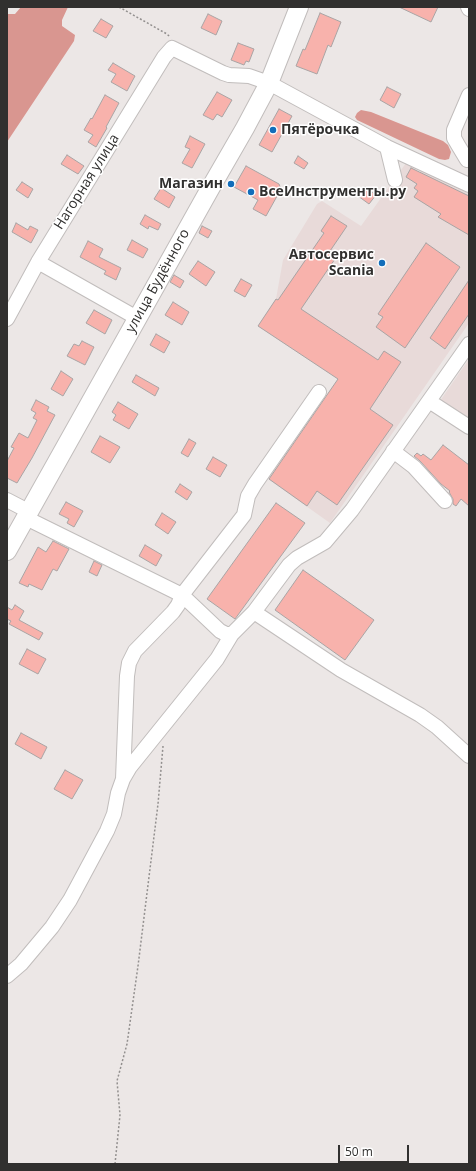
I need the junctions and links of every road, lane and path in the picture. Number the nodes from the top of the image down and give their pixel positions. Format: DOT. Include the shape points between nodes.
graph roads {
  1 [pos="118,7"];
  2 [pos="299,7"];
  3 [pos="172,48"];
  4 [pos="269,83"];
  5 [pos="469,95"];
  6 [pos="387,147"];
  7 [pos="468,159"];
  8 [pos="455,179"];
  9 [pos="395,180"];
  10 [pos="469,185"];
  11 [pos="38,262"];
  12 [pos="138,318"];
  13 [pos="7,319"];
  14 [pos="469,344"];
  15 [pos="319,392"];
  16 [pos="429,401"];
  17 [pos="469,427"];
  18 [pos="394,451"];
  19 [pos="7,500"];
  20 [pos="445,501"];
  21 [pos="28,515"];
  22 [pos="7,551"];
  23 [pos="182,595"];
  24 [pos="254,612"];
  25 [pos="232,634"];
  26 [pos="164,725"];
  27 [pos="469,756"];
  28 [pos="123,779"];
  29 [pos="7,976"];
  30 [pos="115,1164"];
  1 -- 3 [label="path" via="167,34 173,41"];
  2 -- 4 [label="main road, улица Будённого"];
  3 -- 4 [label="street" via="223,73 249,76"];
  3 -- 11 [label="street, Нагорная улица" via="164,57"];
  4 -- 6 [label="street"];
  4 -- 12 [label="main road, улица Будённого"];
  5 -- 7 [label="street" via="454,130 456,142"];
  6 -- 8 [label="street"];
  6 -- 9 [label="street"];
  7 -- 8 [label="street"];
  8 -- 10 [label="street"];
  11 -- 12 [label="street"];
  11 -- 13 [label="street, Нагорная улица"];
  12 -- 21 [label="main road, улица Будённого"];
  14 -- 16 [label="street"];
  15 -- 23 [label="street" via="255,484 248,496 244,515"];
  16 -- 17 [label="street"];
  16 -- 18 [label="street"];
  18 -- 20 [label="street"];
  18 -- 24 [label="street" via="353,516 325,542 289,565"];
  19 -- 21 [label="street"];
  21 -- 22 [label="main road, улица Будённого"];
  21 -- 23 [label="street"];
  23 -- 25 [label="street" via="220,631"];
  23 -- 28 [label="street" via="173,612 135,651 129,663"];
  24 -- 25 [label="street"];
  24 -- 27 [label="street" via="341,670 420,715"];
  25 -- 26 [label="street" via="217,659"];
  26 -- 28 [label="street"];
  26 -- 30 [label="path" via="158,804 138,966 127,1044 117,1081 120,1115"];
  28 -- 29 [label="street" via="107,831 70,900 21,964"];
}
